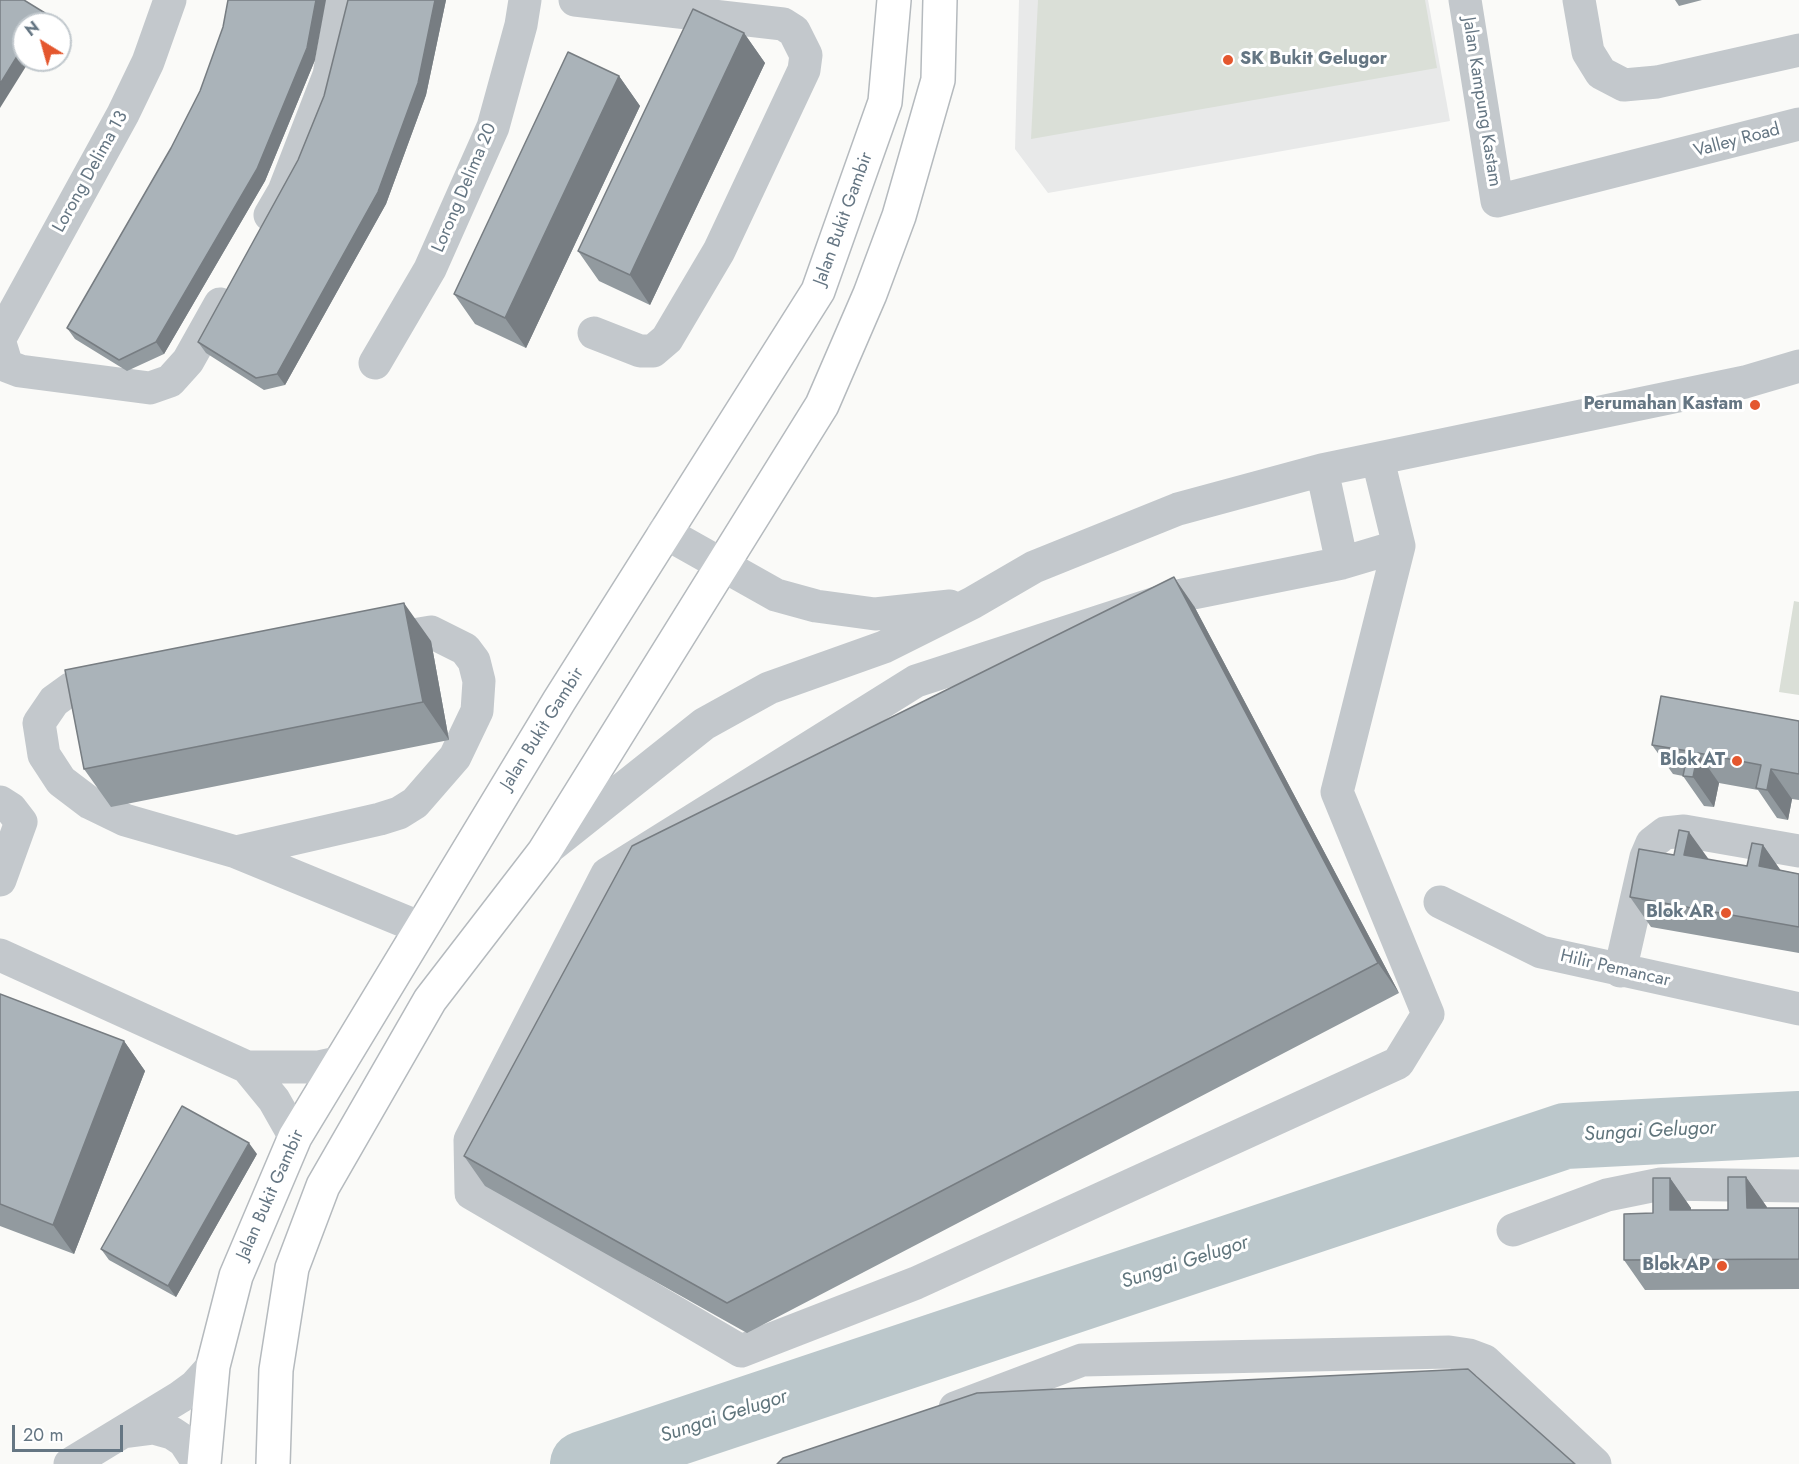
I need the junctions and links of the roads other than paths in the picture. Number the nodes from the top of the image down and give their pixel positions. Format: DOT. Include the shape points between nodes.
graph roads {
  1 [pos="170,0"];
  2 [pos="342,0"];
  3 [pos="525,0"];
  4 [pos="575,0"];
  5 [pos="894,0"];
  6 [pos="940,0"];
  7 [pos="1465,0"];
  8 [pos="1579,0"];
  9 [pos="1799,50"];
  10 [pos="1799,124"];
  11 [pos="1674,158"];
  12 [pos="255,241"];
  13 [pos="233,281"];
  14 [pos="594,333"];
  15 [pos="0,340"];
  16 [pos="375,363"];
  17 [pos="1799,366"];
  18 [pos="1378,460"];
  19 [pos="1322,470"];
  20 [pos="664,532"];
  21 [pos="1399,546"];
  22 [pos="1342,563"];
  23 [pos="724,567"];
  24 [pos="972,603"];
  25 [pos="0,802"];
  26 [pos="1799,851"];
  27 [pos="236,852"];
  28 [pos="543,852"];
  29 [pos="0,880"];
  30 [pos="1440,902"];
  31 [pos="421,928"];
  32 [pos="0,955"];
  33 [pos="1620,971"];
  34 [pos="1799,1009"];
  35 [pos="341,1062"];
  36 [pos="247,1067"];
  37 [pos="294,1137"];
  38 [pos="1799,1186"];
  39 [pos="1513,1230"];
  40 [pos="213,1366"];
  41 [pos="927,1418"];
  42 [pos="122,1432"];
  43 [pos="70,1464"];
  44 [pos="202,1464"];
  45 [pos="273,1464"];
  46 [pos="1595,1464"];
  1 -- 15 [label="street, Lorong Delima 13" via="123,114"];
  2 -- 12 [label="street" via="329,75 284,191"];
  3 -- 16 [label="street, Lorong Delima 20" via="493,127 430,268"];
  4 -- 14 [label="street" via="783,24 794,31 806,55 804,70 719,251 667,339 653,351 640,351"];
  5 -- 20 [label="main road, Jalan Bukit Gambir" via="885,102 818,291"];
  6 -- 23 [label="main road" via="938,80 899,216 870,294 822,405"];
  7 -- 11 [label="street, Jalan Kampung Kastam" via="1497,201"];
  8 -- 9 [label="street" via="1588,52 1601,73 1624,85 1657,82"];
  10 -- 11 [label="street, Valley Road"];
  13 -- 15 [label="street" via="188,361 170,381 150,388 20,371 7,366"];
  17 -- 18 [label="street" via="1745,382"];
  18 -- 19 [label="street"];
  18 -- 21 [label="street"];
  19 -- 22 [label="street"];
  19 -- 24 [label="street" via="1178,509 1034,567"];
  20 -- 23 [label="street"];
  20 -- 31 [label="main road, Jalan Bukit Gambir"];
  21 -- 22 [label="street"];
  21 -- 22 [label="street" via="1337,792 1428,1014 1398,1063 916,1283 741,1351 471,1193 470,1140 607,874 916,681 1178,596"];
  23 -- 24 [label="street" via="776,595 816,606 875,614"];
  23 -- 28 [label="main road"];
  24 -- 28 [label="street" via="884,647 769,688 704,724"];
  25 -- 29 [label="street" via="21,822"];
  26 -- 33 [label="street" via="1684,831 1665,833 1652,843 1646,857"];
  27 -- 27 [label="street" via="125,820 90,803 62,781 45,755 39,723 54,701 72,688 133,682 431,632 465,649 474,662 479,681 477,711 455,757 415,803 380,819"];
  27 -- 31 [label="street"];
  28 -- 45 [label="main road" via="430,1000 323,1186 292,1268 276,1370"];
  30 -- 33 [label="street, Hilir Pemancar" via="1541,952"];
  31 -- 35 [label="main road, Jalan Bukit Gambir"];
  32 -- 36 [label="street"];
  33 -- 34 [label="street, Hilir Pemancar"];
  35 -- 36 [label="street" via="318,1067"];
  35 -- 37 [label="main road, Jalan Bukit Gambir"];
  36 -- 37 [label="street" via="274,1100"];
  37 -- 40 [label="main road, Jalan Bukit Gambir" via="236,1276"];
  38 -- 39 [label="street" via="1661,1184 1607,1195"];
  40 -- 42 [label="street" via="195,1386"];
  40 -- 44 [label="main road, Jalan Bukit Gambir"];
  41 -- 46 [label="street" via="1082,1360 1449,1352 1485,1361"];
  42 -- 43 [label="street"];
  42 -- 44 [label="street" via="154,1428 172,1433 184,1441"];
}
